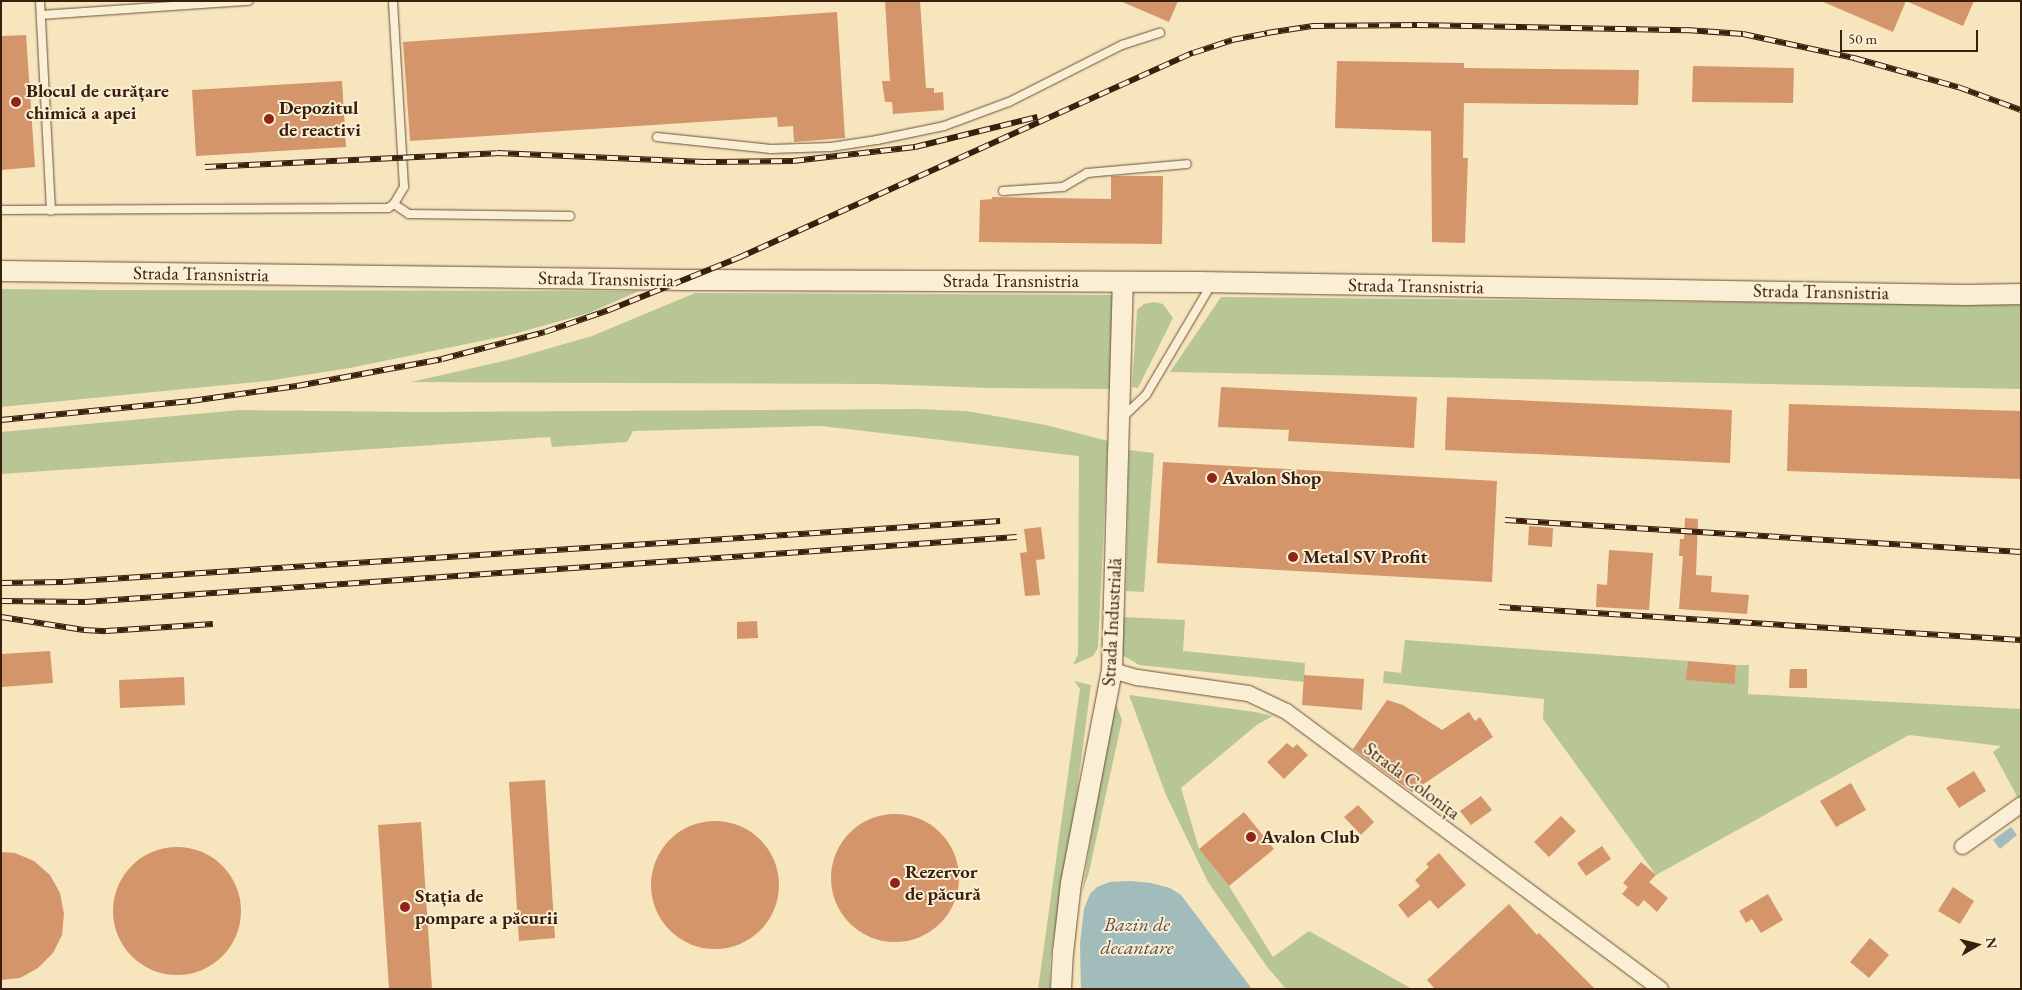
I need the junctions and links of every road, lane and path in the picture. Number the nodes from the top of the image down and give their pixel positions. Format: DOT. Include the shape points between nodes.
graph roads {
  1 [pos="40,1"];
  2 [pos="249,1"];
  3 [pos="393,1"];
  4 [pos="41,15"];
  5 [pos="1160,33"];
  6 [pos="656,137"];
  7 [pos="1187,164"];
  8 [pos="1003,191"];
  9 [pos="394,204"];
  10 [pos="1,210"];
  11 [pos="51,211"];
  12 [pos="570,216"];
  13 [pos="1,271"];
  14 [pos="1123,282"];
  15 [pos="1213,282"];
  16 [pos="2021,294"];
  17 [pos="1119,421"];
  18 [pos="1112,670"];
  19 [pos="2021,804"];
  20 [pos="1962,846"];
  21 [pos="1061,989"];
  22 [pos="1660,989"];
  1 -- 4 [label="lane"];
  2 -- 4 [label="lane"];
  3 -- 9 [label="lane" via="404,187"];
  4 -- 11 [label="lane"];
  5 -- 6 [label="lane" via="1122,45 982,114 935,128 831,147 771,149"];
  7 -- 8 [label="lane" via="1087,173 1064,187"];
  9 -- 11 [label="lane" via="388,208"];
  9 -- 12 [label="lane" via="410,214"];
  10 -- 11 [label="lane"];
  13 -- 14 [label="street, Strada Transnistria"];
  14 -- 15 [label="street, Strada Transnistria"];
  14 -- 17 [label="street, Strada Industrială"];
  15 -- 16 [label="street, Strada Transnistria"];
  15 -- 17 [label="lane" via="1146,395"];
  17 -- 18 [label="street, Strada Industrială"];
  18 -- 21 [label="street, Strada Industrială" via="1071,884"];
  18 -- 22 [label="street, Strada Colonița" via="1137,677 1248,694 1286,712"];
  19 -- 20 [label="street"];
}
